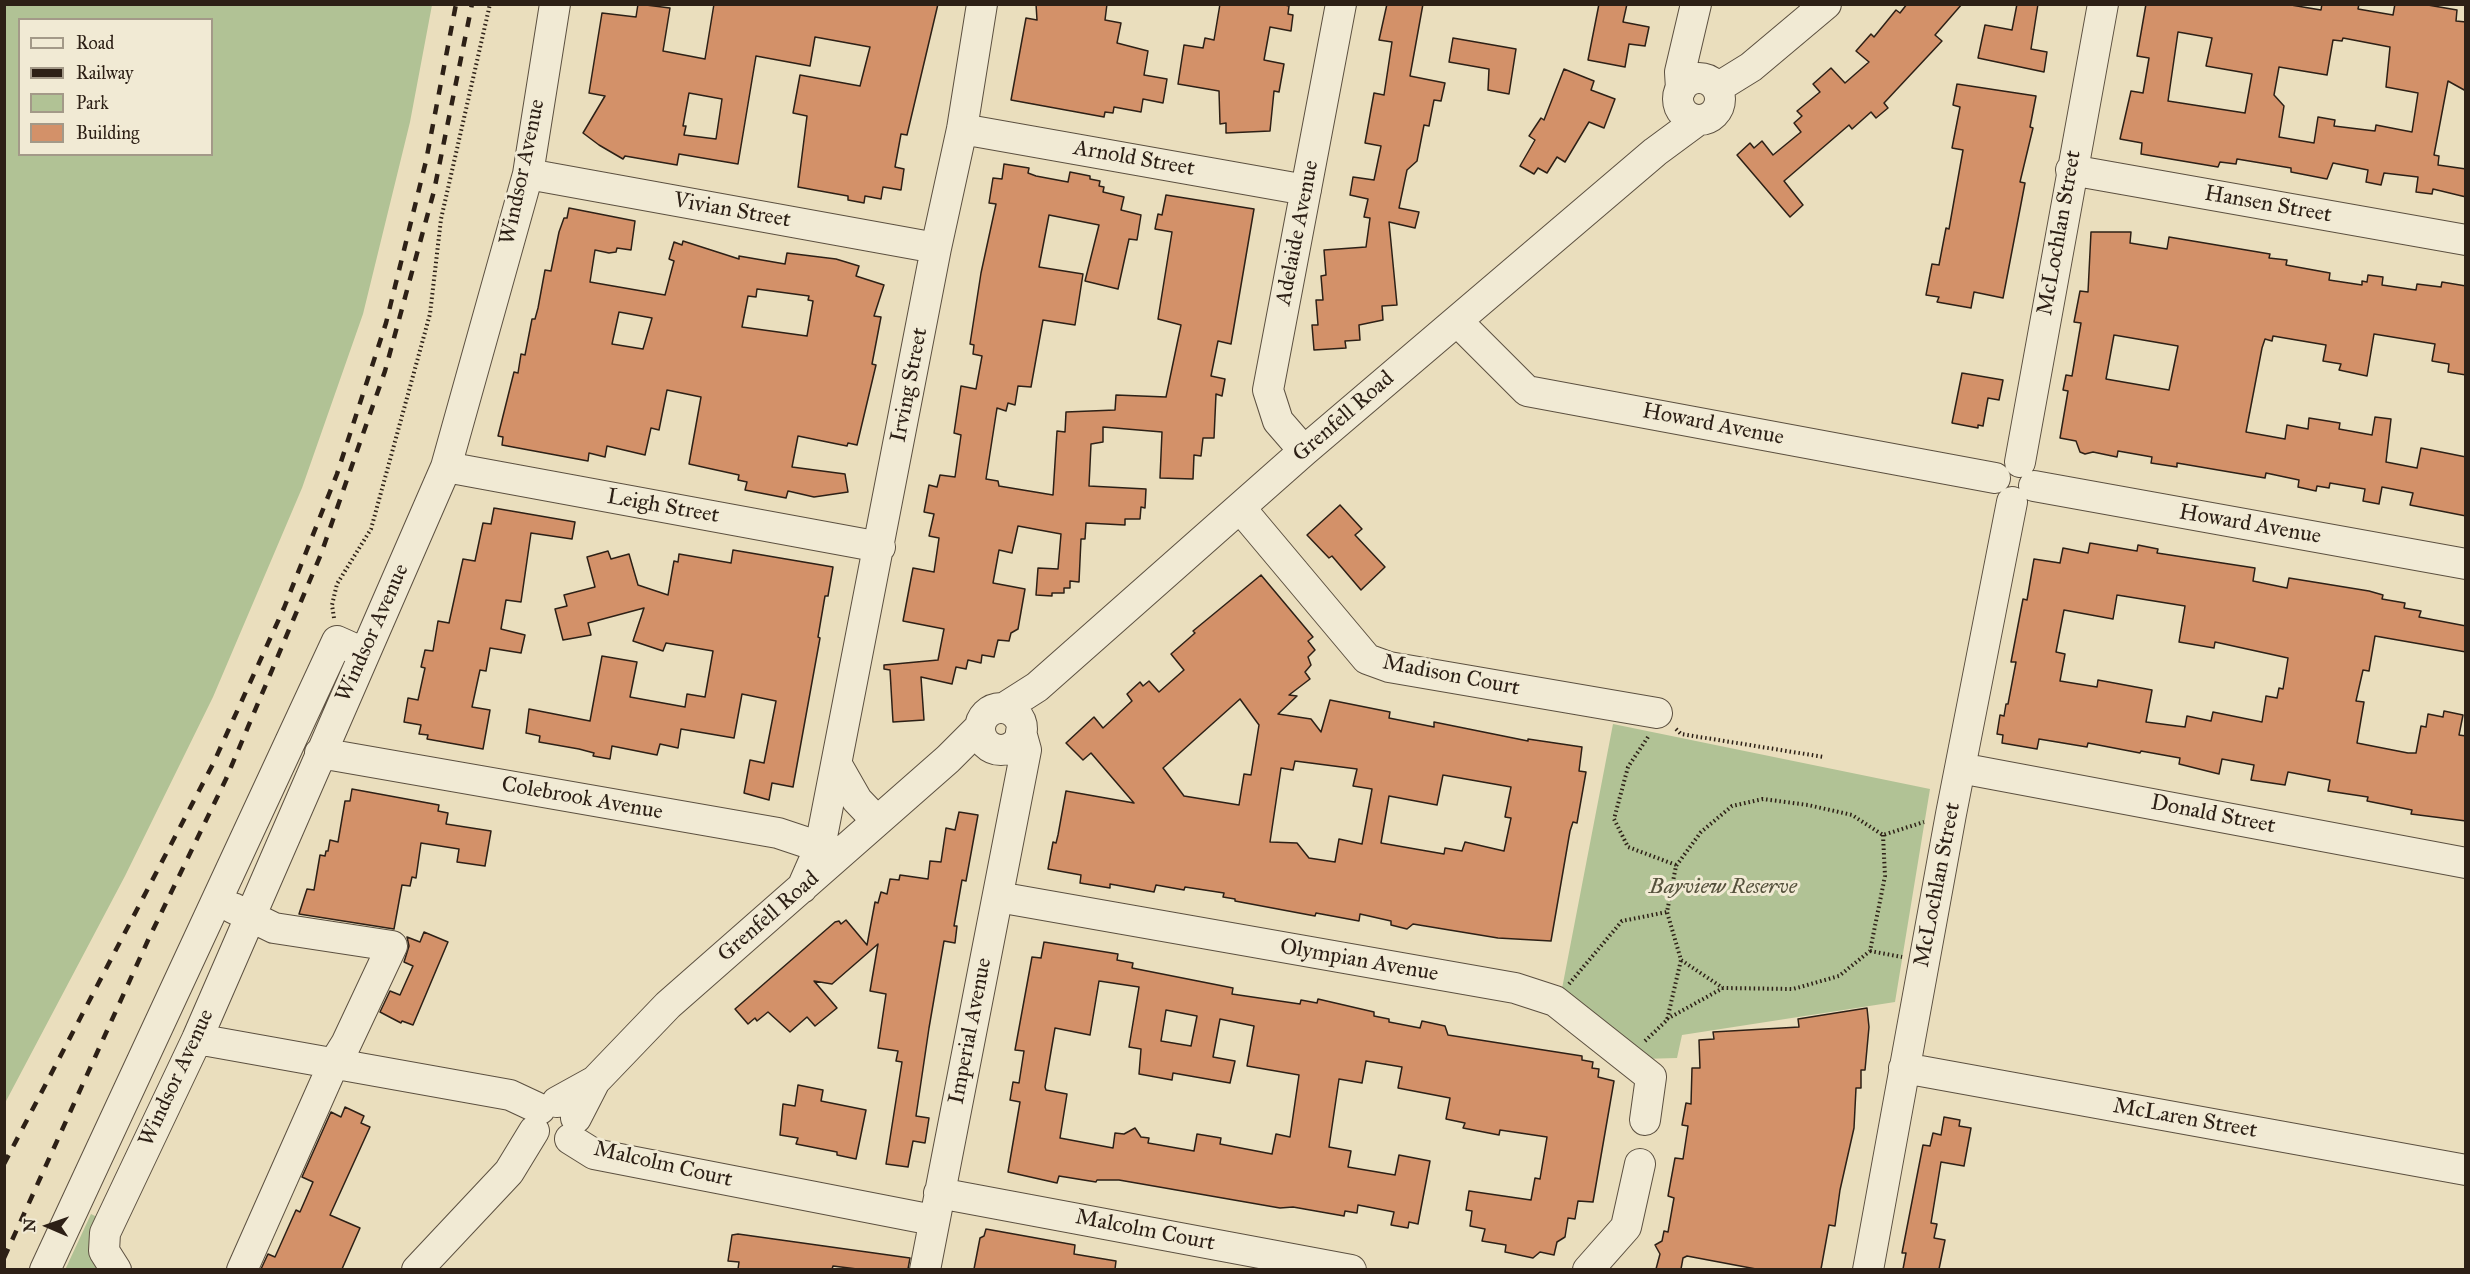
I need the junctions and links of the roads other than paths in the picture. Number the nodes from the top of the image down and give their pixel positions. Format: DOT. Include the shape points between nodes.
graph roads {
  1 [pos="555,4"];
  2 [pos="982,4"];
  3 [pos="1341,4"];
  4 [pos="1696,4"];
  5 [pos="1826,4"];
  6 [pos="2103,4"];
  7 [pos="1696,97"];
  8 [pos="962,129"];
  9 [pos="2071,170"];
  10 [pos="528,174"];
  11 [pos="1306,189"];
  12 [pos="2466,240"];
  13 [pos="936,248"];
  14 [pos="1457,321"];
  15 [pos="1304,451"];
  16 [pos="446,467"];
  17 [pos="2015,482"];
  18 [pos="1241,509"];
  19 [pos="880,547"];
  20 [pos="2466,564"];
  21 [pos="364,653"];
  22 [pos="1657,713"];
  23 [pos="1003,732"];
  24 [pos="320,753"];
  25 [pos="837,765"];
  26 [pos="1960,768"];
  27 [pos="877,821"];
  28 [pos="831,850"];
  29 [pos="2466,863"];
  30 [pos="802,888"];
  31 [pos="998,897"];
  32 [pos="218,900"];
  33 [pos="249,917"];
  34 [pos="197,1039"];
  35 [pos="333,1065"];
  36 [pos="1904,1068"];
  37 [pos="1645,1120"];
  38 [pos="554,1124"];
  39 [pos="1640,1164"];
  40 [pos="2466,1170"];
  41 [pos="80,1195"];
  42 [pos="936,1206"];
  43 [pos="110,1222"];
  44 [pos="45,1269"];
  45 [pos="116,1269"];
  46 [pos="242,1269"];
  47 [pos="417,1269"];
  48 [pos="925,1269"];
  49 [pos="1351,1269"];
  50 [pos="1588,1269"];
  51 [pos="1868,1269"];
  1 -- 10 [label="street, Windsor Avenue"];
  2 -- 8 [label="street, Irving Street"];
  3 -- 11 [label="street, Adelaide Avenue"];
  4 -- 7 [label="street" via="1680,72"];
  5 -- 7 [label="street, Grenfell Road" via="1751,68"];
  6 -- 9 [label="street, McLochlan Street"];
  7 -- 14 [label="street, Grenfell Road" via="1655,152"];
  8 -- 11 [label="street, Arnold Street"];
  8 -- 13 [label="street, Irving Street"];
  9 -- 12 [label="street, Hansen Street"];
  9 -- 17 [label="street, McLochlan Street"];
  10 -- 13 [label="street, Vivian Street"];
  10 -- 16 [label="street, Windsor Avenue"];
  11 -- 15 [label="street, Adelaide Avenue" via="1268,390 1278,421"];
  13 -- 19 [label="street, Irving Street"];
  14 -- 15 [label="street, Grenfell Road"];
  14 -- 17 [label="street, Howard Avenue" via="1527,391"];
  15 -- 18 [label="street, Grenfell Road"];
  16 -- 19 [label="street, Leigh Street"];
  16 -- 21 [label="street, Windsor Avenue"];
  17 -- 20 [label="street, Howard Avenue"];
  17 -- 26 [label="street, McLochlan Street"];
  18 -- 22 [label="street, Madison Court" via="1367,658 1389,667"];
  18 -- 23 [label="street, Grenfell Road" via="1037,687"];
  19 -- 25 [label="street, Irving Street"];
  21 -- 24 [label="street, Windsor Avenue"];
  21 -- 32 [label="street" via="337,641"];
  23 -- 27 [label="street, Grenfell Road" via="948,759"];
  23 -- 31 [label="street, Imperial Avenue" via="1026,750"];
  24 -- 28 [label="street, Colebrook Avenue" via="778,833"];
  24 -- 33 [label="street, Windsor Avenue"];
  25 -- 27 [label="street" via="857,800"];
  25 -- 28 [label="street, Irving Street"];
  26 -- 29 [label="street, Donald Street"];
  26 -- 36 [label="street, McLochlan Street"];
  27 -- 28 [label="street, Grenfell Road"];
  28 -- 30 [label="street, Irving Street"];
  30 -- 38 [label="street, Grenfell Road" via="668,1005"];
  31 -- 37 [label="street, Olympian Avenue" via="1515,988 1554,1001 1651,1077"];
  31 -- 42 [label="street, Imperial Avenue"];
  32 -- 33 [label="street"];
  32 -- 41 [label="street"];
  33 -- 34 [label="street, Windsor Avenue"];
  33 -- 35 [label="street" via="274,928 393,946"];
  34 -- 35 [label="street, Malcolm Court"];
  34 -- 43 [label="street, Windsor Avenue"];
  35 -- 38 [label="street, Malcolm Court" via="510,1095"];
  35 -- 46 [label="street"];
  36 -- 40 [label="street, McLaren Street"];
  36 -- 51 [label="street, McLochlan Street"];
  38 -- 42 [label="street, Malcolm Court" via="594,1154"];
  38 -- 47 [label="street, Grenfell Road"];
  39 -- 50 [label="street" via="1626,1227"];
  41 -- 43 [label="street"];
  41 -- 44 [label="street"];
  42 -- 48 [label="street, Imperial Avenue"];
  42 -- 49 [label="street, Malcolm Court"];
  43 -- 45 [label="street" via="104,1251"];
}
